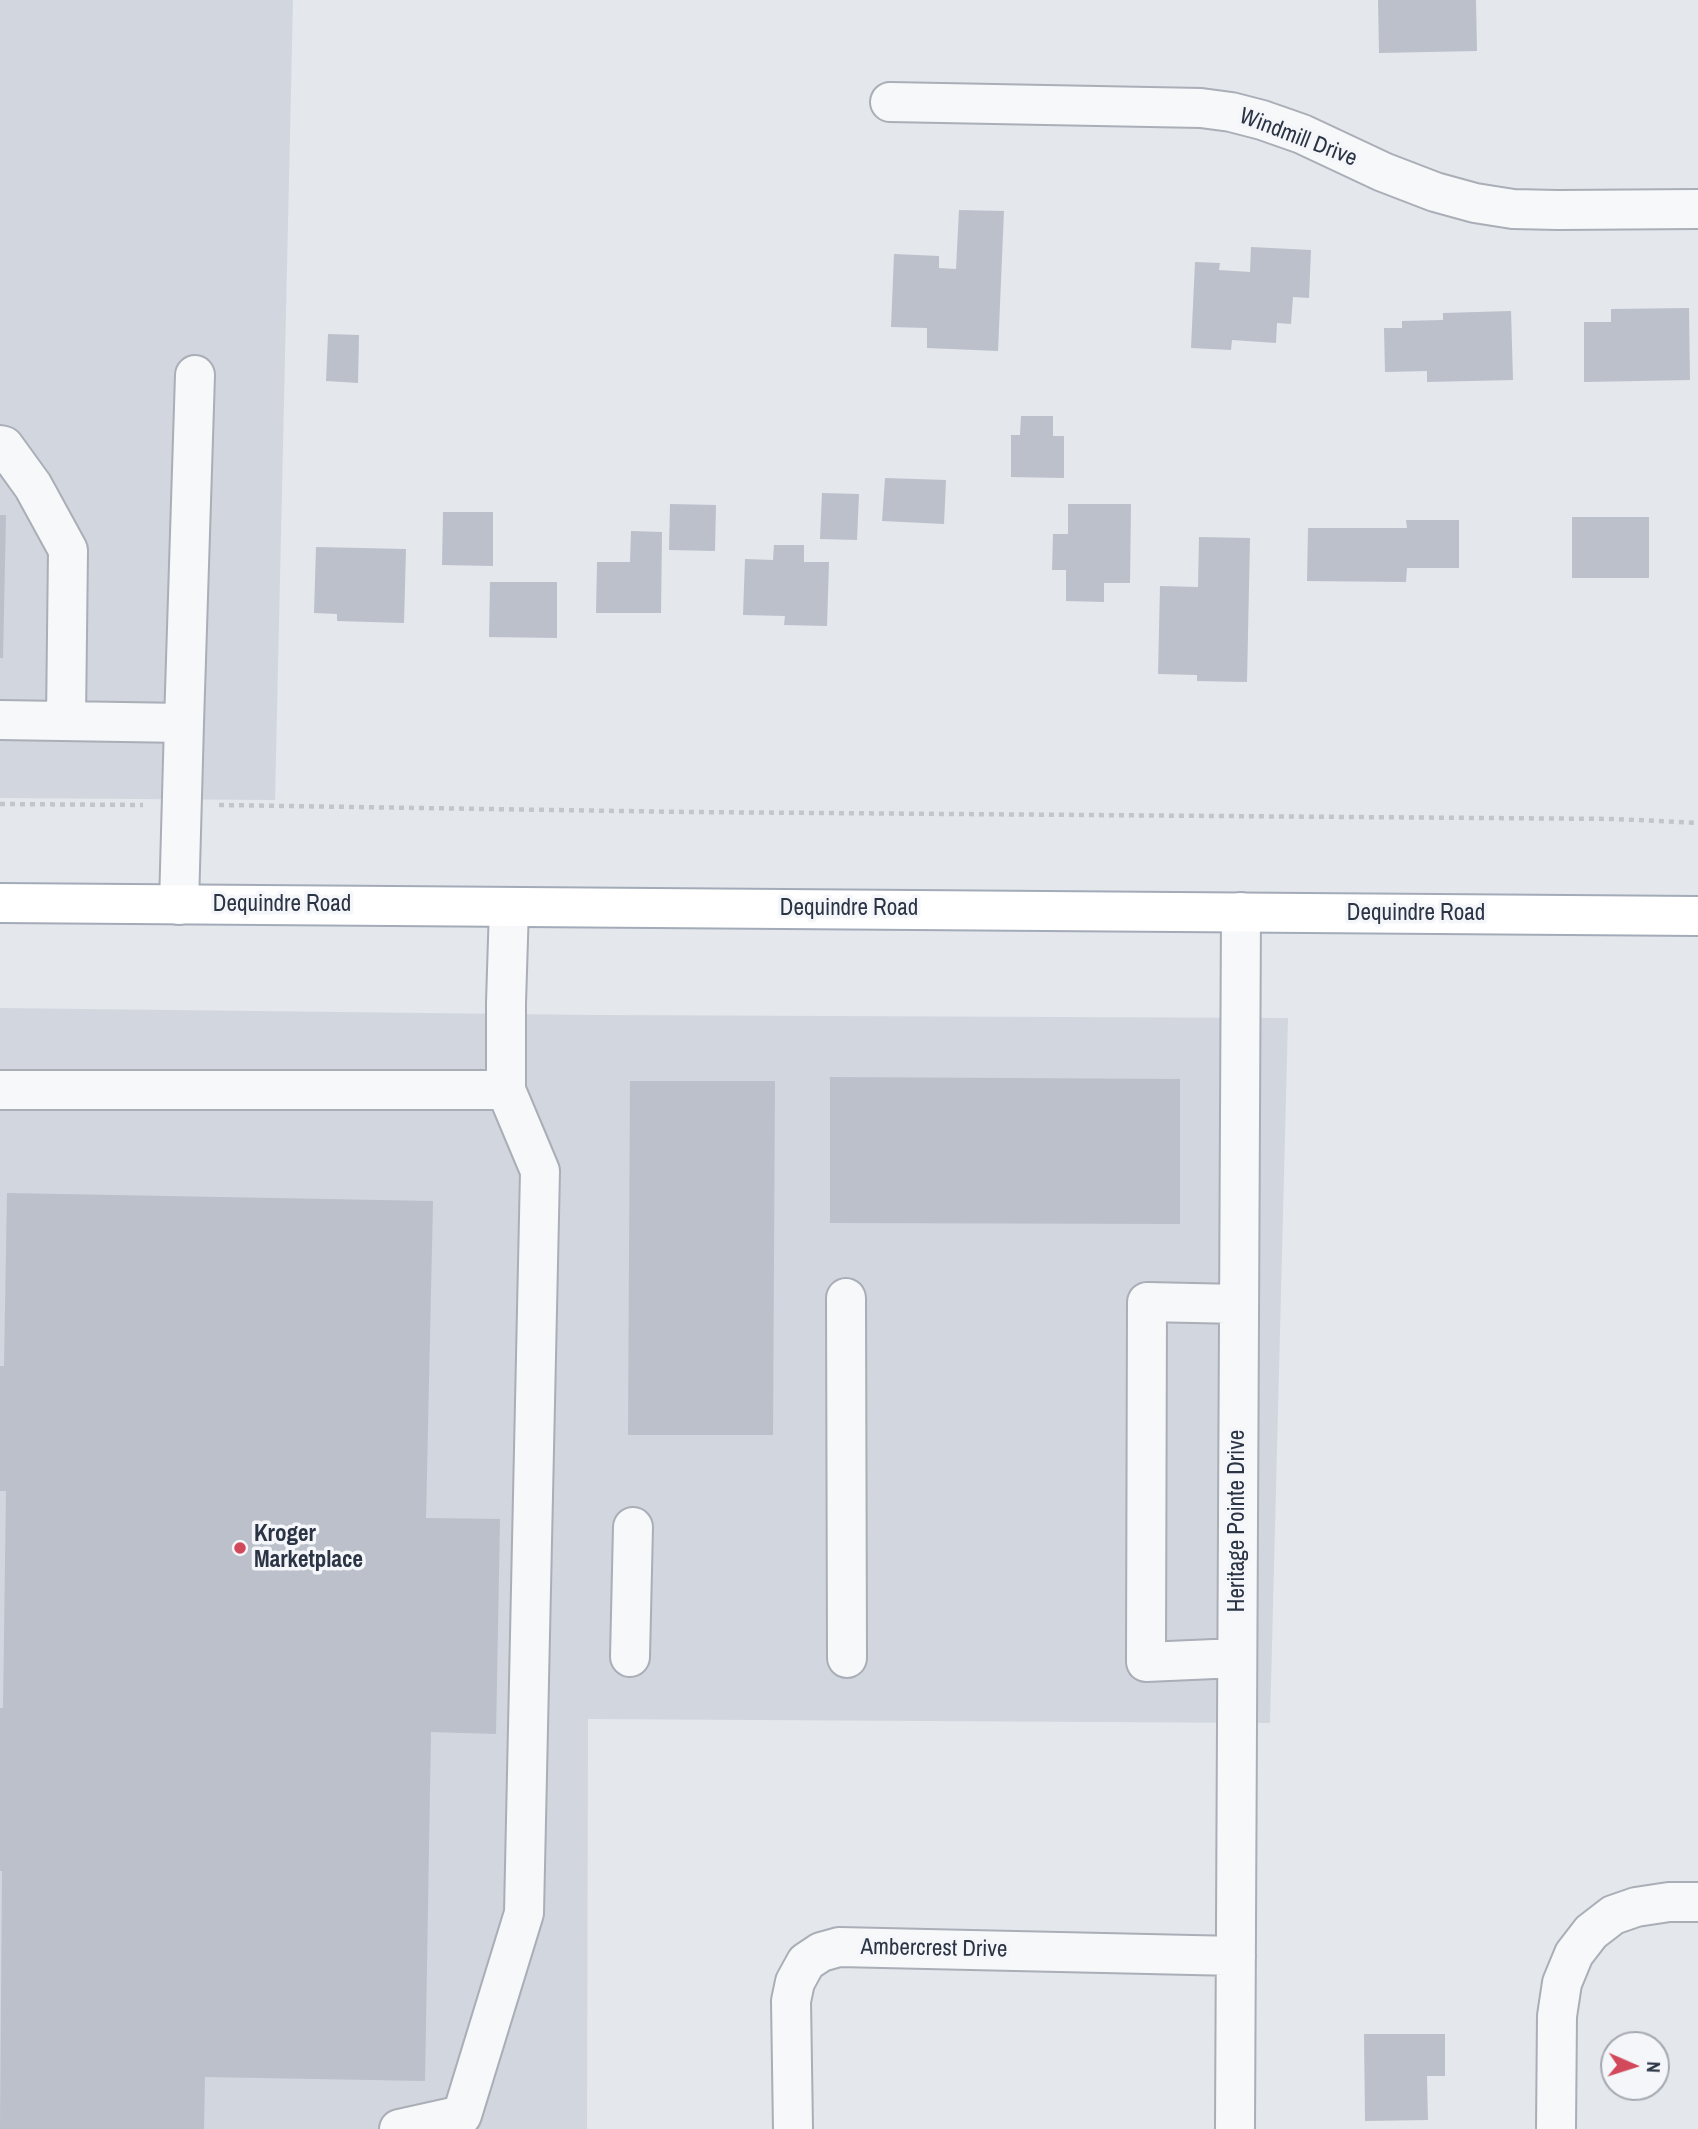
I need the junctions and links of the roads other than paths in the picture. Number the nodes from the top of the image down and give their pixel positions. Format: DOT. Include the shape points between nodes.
graph roads {
  1 [pos="890,102"];
  2 [pos="1698,209"];
  3 [pos="195,375"];
  4 [pos="0,445"];
  5 [pos="0,720"];
  6 [pos="66,720"];
  7 [pos="184,723"];
  8 [pos="0,903"];
  9 [pos="178,905"];
  10 [pos="509,907"];
  11 [pos="1241,912"];
  12 [pos="1698,916"];
  13 [pos="0,1090"];
  14 [pos="506,1090"];
  15 [pos="846,1298"];
  16 [pos="1239,1304"];
  17 [pos="633,1527"];
  18 [pos="630,1657"];
  19 [pos="847,1658"];
  20 [pos="1237,1658"];
  21 [pos="1698,1902"];
  22 [pos="1236,1956"];
  23 [pos="399,2129"];
  24 [pos="793,2129"];
  25 [pos="1235,2129"];
  26 [pos="1556,2129"];
  1 -- 2 [label="street, Windmill Drive" via="1211,109 1302,134 1404,180 1475,203 1513,209"];
  3 -- 7 [label="street"];
  4 -- 6 [label="street" via="33,486 68,550"];
  5 -- 6 [label="street"];
  6 -- 7 [label="street"];
  7 -- 9 [label="street"];
  8 -- 9 [label="main road, Dequindre Road"];
  9 -- 10 [label="main road, Dequindre Road"];
  10 -- 11 [label="main road, Dequindre Road"];
  10 -- 14 [label="street"];
  11 -- 12 [label="main road, Dequindre Road"];
  11 -- 16 [label="street, Heritage Pointe Drive"];
  13 -- 14 [label="street"];
  14 -- 23 [label="street" via="540,1171 524,1913 462,2115"];
  15 -- 19 [label="street"];
  16 -- 20 [label="street, Heritage Pointe Drive"];
  16 -- 20 [label="street" via="1147,1302 1146,1662"];
  17 -- 18 [label="street"];
  20 -- 22 [label="street, Heritage Pointe Drive"];
  21 -- 26 [label="street" via="1636,1907 1613,1915 1591,1932 1574,1954 1562,1983 1557,2016"];
  22 -- 24 [label="street, Ambercrest Drive" via="839,1947 821,1952 806,1962 791,2001"];
  22 -- 25 [label="street, Heritage Pointe Drive"];
}
